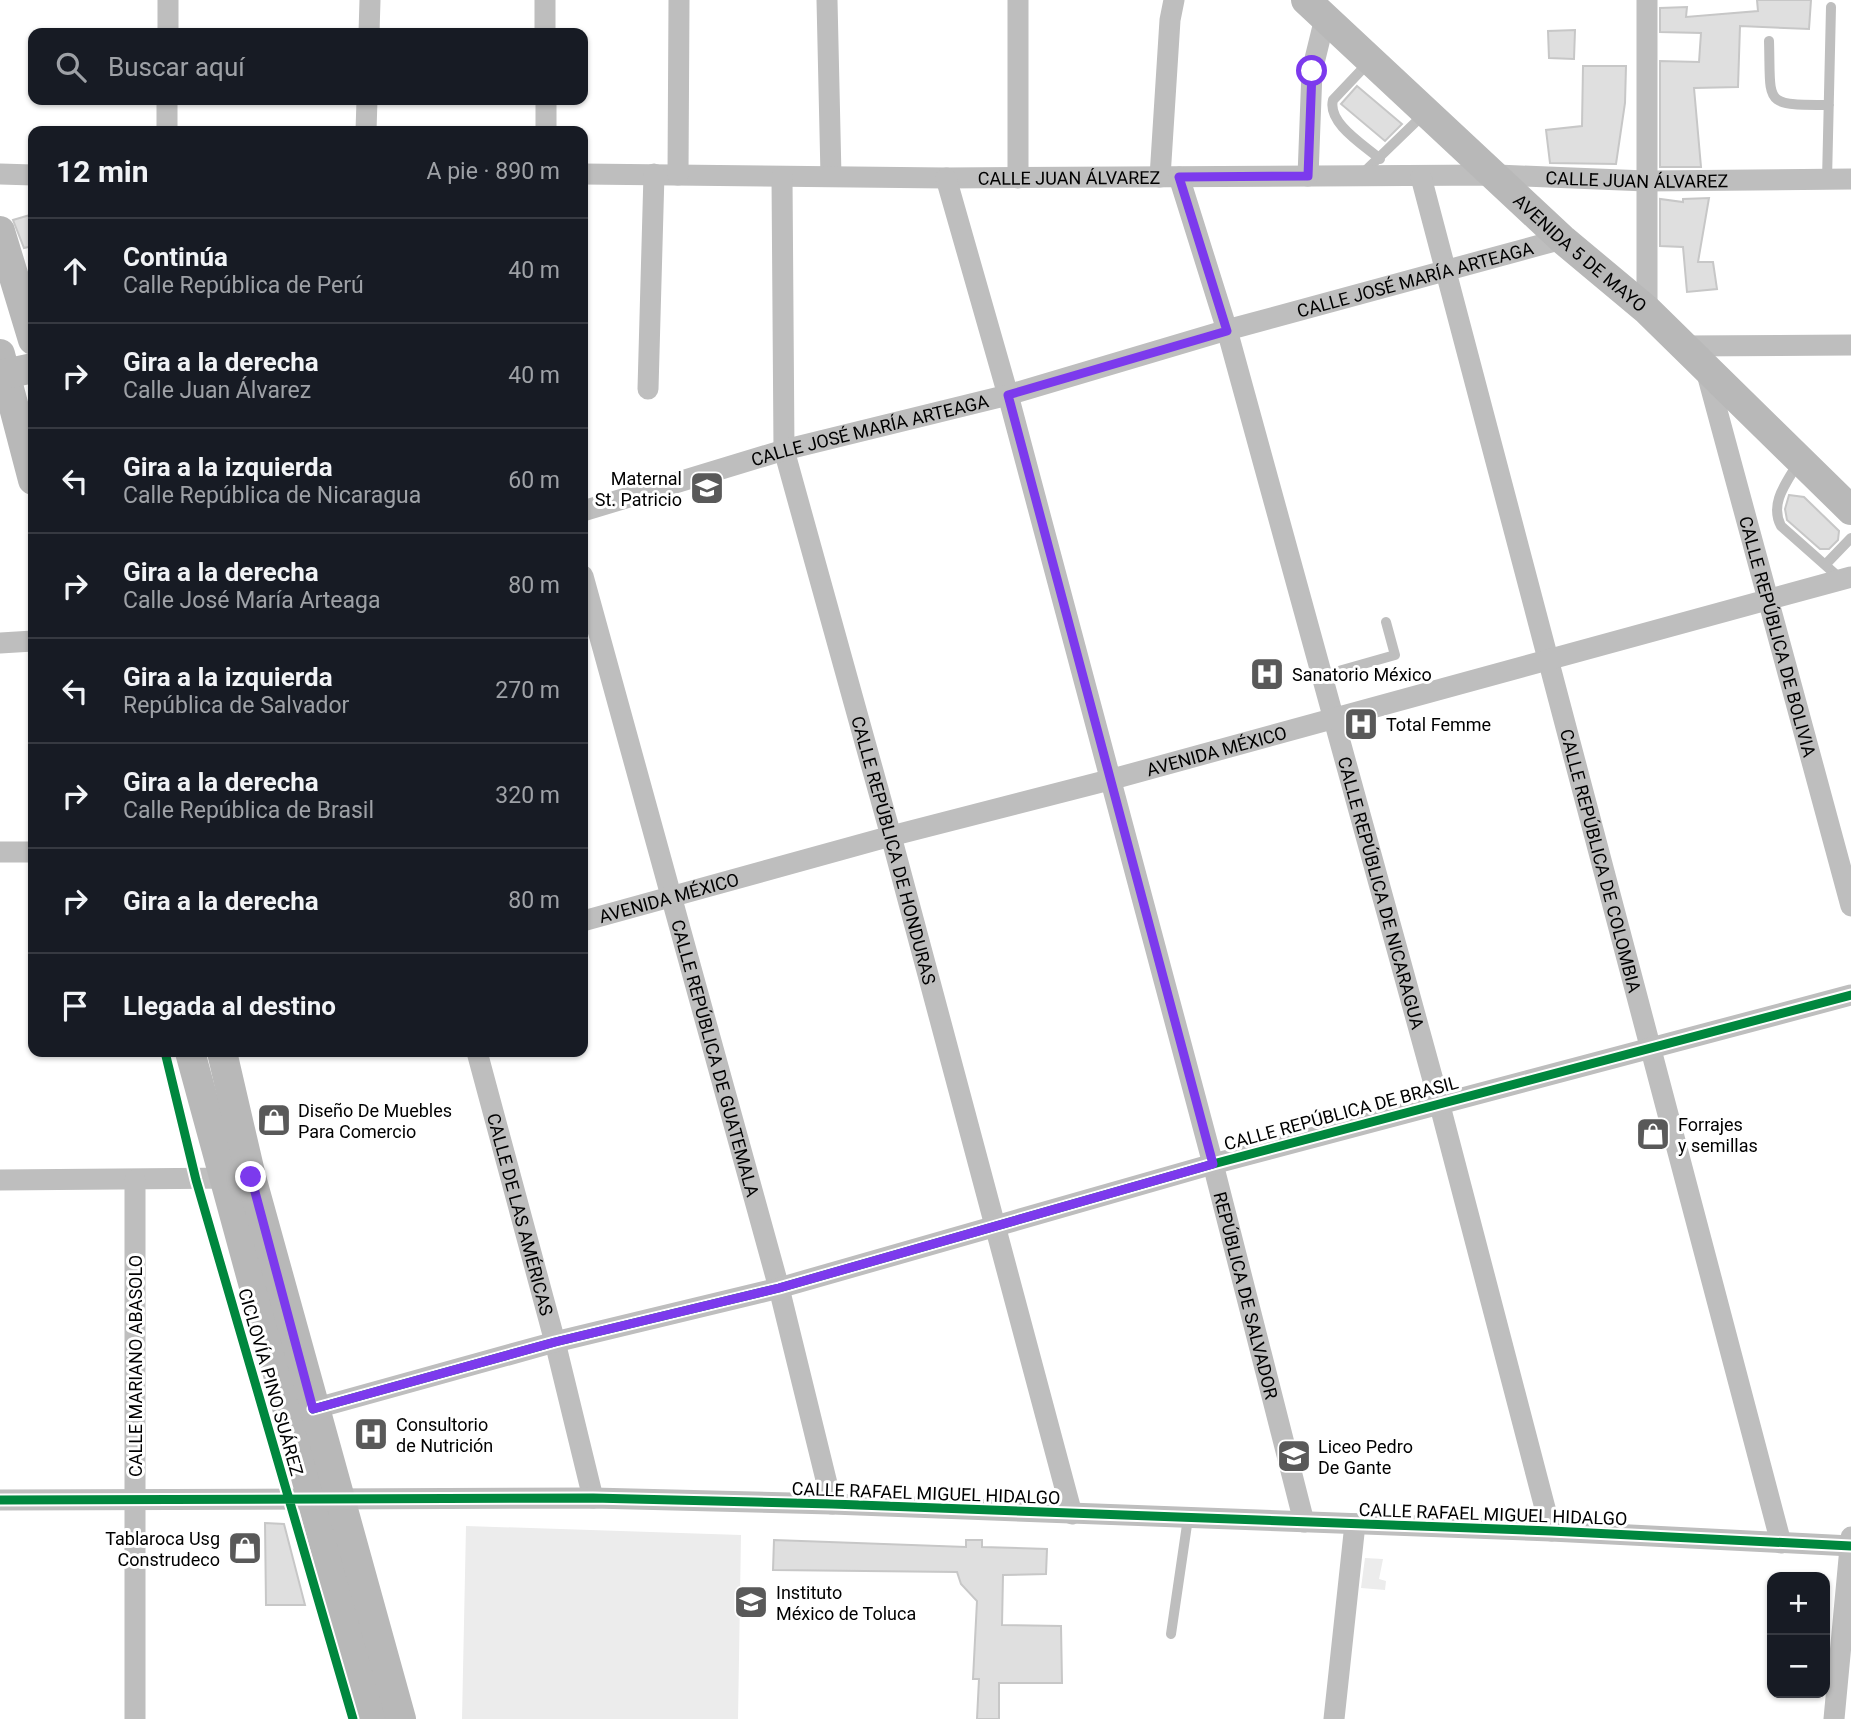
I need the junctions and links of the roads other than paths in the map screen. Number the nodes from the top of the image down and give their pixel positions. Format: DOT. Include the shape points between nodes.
graph roads {
  1 [pos="168,0"];
  2 [pos="370,0"];
  3 [pos="545,0"];
  4 [pos="678,0"];
  5 [pos="827,0"];
  6 [pos="1018,0"];
  7 [pos="1174,0"];
  8 [pos="1647,0"];
  9 [pos="1831,7"];
  10 [pos="1316,9"];
  11 [pos="168,28"];
  12 [pos="369,28"];
  13 [pos="545,28"];
  14 [pos="1769,41"];
  15 [pos="1370,61"];
  16 [pos="167,105"];
  17 [pos="367,105"];
  18 [pos="546,105"];
  19 [pos="1829,105"];
  20 [pos="1426,112"];
  21 [pos="167,126"];
  22 [pos="366,126"];
  23 [pos="546,126"];
  24 [pos="1380,159"];
  25 [pos="0,174"];
  26 [pos="588,174"];
  27 [pos="654,174"];
  28 [pos="28,175"];
  29 [pos="678,175"];
  30 [pos="1361,175"];
  31 [pos="1497,175"];
  32 [pos="831,176"];
  33 [pos="1308,176"];
  34 [pos="782,177"];
  35 [pos="1169,177"];
  36 [pos="1421,177"];
  37 [pos="946,178"];
  38 [pos="1018,178"];
  39 [pos="1851,179"];
  40 [pos="1827,180"];
  41 [pos="1646,181"];
  42 [pos="0,231"];
  43 [pos="1562,239"];
  44 [pos="1447,270"];
  45 [pos="1647,310"];
  46 [pos="28,317"];
  47 [pos="1227,331"];
  48 [pos="1851,345"];
  49 [pos="1682,346"];
  50 [pos="13,365"];
  51 [pos="1705,367"];
  52 [pos="648,389"];
  53 [pos="1008,395"];
  54 [pos="784,450"];
  55 [pos="28,451"];
  56 [pos="1800,460"];
  57 [pos="588,509"];
  58 [pos="1851,510"];
  59 [pos="1851,538"];
  60 [pos="1825,565"];
  61 [pos="1846,578"];
  62 [pos="588,594"];
  63 [pos="1768,601"];
  64 [pos="1386,622"];
  65 [pos="28,641"];
  66 [pos="0,643"];
  67 [pos="1549,659"];
  68 [pos="1321,676"];
  69 [pos="1332,719"];
  70 [pos="1110,780"];
  71 [pos="891,836"];
  72 [pos="0,852"];
  73 [pos="28,852"];
  74 [pos="670,897"];
  75 [pos="1851,905"];
  76 [pos="588,920"];
  77 [pos="1851,995"];
  78 [pos="1652,1048"];
  79 [pos="192,1057"];
  80 [pos="223,1057"];
  81 [pos="478,1057"];
  82 [pos="1439,1102"];
  83 [pos="1213,1164"];
  84 [pos="238,1178"];
  85 [pos="0,1180"];
  86 [pos="135,1180"];
  87 [pos="996,1228"];
  88 [pos="779,1288"];
  89 [pos="555,1342"];
  90 [pos="313,1409"];
  91 [pos="326,1498"];
  92 [pos="593,1498"];
  93 [pos="0,1500"];
  94 [pos="135,1501"];
  95 [pos="832,1504"];
  96 [pos="1072,1514"];
  97 [pos="1188,1518"];
  98 [pos="1304,1522"];
  99 [pos="1355,1524"];
  100 [pos="1551,1531"];
  101 [pos="1781,1543"];
  102 [pos="1851,1543"];
  103 [pos="1171,1634"];
  104 [pos="135,1719"];
  105 [pos="372,1719"];
  106 [pos="401,1719"];
  107 [pos="1334,1719"];
  108 [pos="1834,1719"];
  1 -- 11 [label="street"];
  2 -- 12 [label="street"];
  3 -- 13 [label="street"];
  4 -- 29 [label="street"];
  5 -- 32 [label="street"];
  6 -- 38 [label="street"];
  7 -- 35 [label="street"];
  8 -- 41 [label="street"];
  9 -- 19 [label="lane"];
  10 -- 15 [label="main road, AVENIDA 5 DE MAYO"];
  10 -- 33 [label="street"];
  14 -- 19 [label="lane" via="1770,93 1778,102"];
  15 -- 20 [label="main road, AVENIDA 5 DE MAYO"];
  15 -- 24 [label="lane" via="1331,107 1337,121"];
  16 -- 21 [label="street"];
  17 -- 22 [label="street"];
  18 -- 23 [label="street"];
  19 -- 40 [label="lane"];
  20 -- 24 [label="lane"];
  20 -- 31 [label="main road, AVENIDA 5 DE MAYO"];
  24 -- 30 [label="lane"];
  25 -- 28 [label="street"];
  26 -- 27 [label="street, CALLE JUAN ÁLVAREZ"];
  27 -- 29 [label="street, CALLE JUAN ÁLVAREZ"];
  27 -- 52 [label="street"];
  29 -- 34 [label="street, CALLE JUAN ÁLVAREZ"];
  30 -- 33 [label="street, CALLE JUAN ÁLVAREZ"];
  30 -- 36 [label="street, CALLE JUAN ÁLVAREZ"];
  31 -- 36 [label="street, CALLE JUAN ÁLVAREZ"];
  31 -- 41 [label="street, CALLE JUAN ÁLVAREZ"];
  31 -- 43 [label="main road, AVENIDA 5 DE MAYO"];
  32 -- 34 [label="street, CALLE JUAN ÁLVAREZ"];
  32 -- 37 [label="street, CALLE JUAN ÁLVAREZ"];
  33 -- 35 [label="street, CALLE JUAN ÁLVAREZ"];
  34 -- 54 [label="street, CALLE REPÚBLICA DE HONDURAS"];
  35 -- 38 [label="street, CALLE JUAN ÁLVAREZ"];
  35 -- 47 [label="street, CALLE REPÚBLICA DE NICARAGUA"];
  36 -- 44 [label="street, CALLE REPÚBLICA DE COLOMBIA"];
  37 -- 38 [label="street, CALLE JUAN ÁLVAREZ"];
  37 -- 53 [label="street, REPÚBLICA DE SALVADOR"];
  39 -- 40 [label="street, CALLE JUAN ÁLVAREZ"];
  40 -- 41 [label="street, CALLE JUAN ÁLVAREZ"];
  41 -- 45 [label="street"];
  42 -- 46 [label="main road" via="20,280"];
  43 -- 44 [label="street, CALLE JOSÉ MARÍA ARTEAGA"];
  43 -- 45 [label="main road, AVENIDA 5 DE MAYO"];
  44 -- 47 [label="street, CALLE JOSÉ MARÍA ARTEAGA"];
  44 -- 67 [label="street, CALLE REPÚBLICA DE COLOMBIA"];
  45 -- 49 [label="main road, AVENIDA 5 DE MAYO"];
  47 -- 53 [label="street, CALLE JOSÉ MARÍA ARTEAGA"];
  47 -- 68 [label="street, CALLE REPÚBLICA DE NICARAGUA"];
  48 -- 49 [label="street"];
  49 -- 51 [label="main road, AVENIDA 5 DE MAYO"];
  50 -- 55 [label="main road"];
  51 -- 56 [label="main road, AVENIDA 5 DE MAYO"];
  51 -- 63 [label="street, CALLE REPÚBLICA DE BOLIVIA"];
  53 -- 54 [label="street, CALLE JOSÉ MARÍA ARTEAGA"];
  53 -- 70 [label="street, REPÚBLICA DE SALVADOR"];
  54 -- 57 [label="street, CALLE JOSÉ MARÍA ARTEAGA"];
  54 -- 71 [label="street, CALLE REPÚBLICA DE HONDURAS"];
  56 -- 58 [label="main road, AVENIDA 5 DE MAYO"];
  56 -- 60 [label="lane" via="1779,499 1777,517 1781,526"];
  59 -- 60 [label="lane"];
  60 -- 61 [label="lane"];
  61 -- 63 [label="street, AVENIDA MÉXICO"];
  62 -- 74 [label="street, CALLE REPÚBLICA DE GUATEMALA"];
  63 -- 67 [label="street, AVENIDA MÉXICO"];
  63 -- 75 [label="street, CALLE REPÚBLICA DE BOLIVIA"];
  64 -- 68 [label="lane" via="1395,655"];
  65 -- 66 [label="street"];
  67 -- 69 [label="street, AVENIDA MÉXICO"];
  67 -- 78 [label="street, CALLE REPÚBLICA DE COLOMBIA"];
  68 -- 69 [label="street, CALLE REPÚBLICA DE NICARAGUA"];
  69 -- 70 [label="street, AVENIDA MÉXICO"];
  69 -- 82 [label="street, CALLE REPÚBLICA DE NICARAGUA"];
  70 -- 71 [label="street, AVENIDA MÉXICO"];
  70 -- 83 [label="street, REPÚBLICA DE SALVADOR"];
  71 -- 74 [label="street, AVENIDA MÉXICO"];
  71 -- 87 [label="street, CALLE REPÚBLICA DE HONDURAS"];
  72 -- 73 [label="street"];
  74 -- 76 [label="street, AVENIDA MÉXICO"];
  74 -- 88 [label="street, CALLE REPÚBLICA DE GUATEMALA"];
  77 -- 78 [label="street, CALLE REPÚBLICA DE BRASIL"];
  78 -- 82 [label="street, CALLE REPÚBLICA DE BRASIL"];
  78 -- 101 [label="street, CALLE REPÚBLICA DE COLOMBIA"];
  79 -- 84 [label="main road"];
  80 -- 84 [label="main road"];
  81 -- 89 [label="street, CALLE DE LAS AMÉRICAS"];
  82 -- 83 [label="street, CALLE REPÚBLICA DE BRASIL"];
  82 -- 100 [label="street, CALLE REPÚBLICA DE NICARAGUA"];
  83 -- 87 [label="street, CALLE REPÚBLICA DE BRASIL"];
  83 -- 98 [label="street, REPÚBLICA DE SALVADOR"];
  84 -- 86 [label="street"];
  84 -- 90 [label="main road"];
  84 -- 91 [label="main road"];
  85 -- 86 [label="street"];
  86 -- 94 [label="street, CALLE MARIANO ABASOLO"];
  87 -- 88 [label="street, CALLE REPÚBLICA DE BRASIL"];
  87 -- 96 [label="street, CALLE REPÚBLICA DE HONDURAS"];
  88 -- 89 [label="street, CALLE REPÚBLICA DE BRASIL"];
  88 -- 95 [label="street, CALLE REPÚBLICA DE GUATEMALA"];
  89 -- 90 [label="street, CALLE REPÚBLICA DE BRASIL"];
  89 -- 92 [label="street, CALLE DE LAS AMÉRICAS"];
  90 -- 91 [label="main road"];
  91 -- 92 [label="street, CALLE RAFAEL MIGUEL HIDALGO"];
  91 -- 94 [label="street, CALLE RAFAEL MIGUEL HIDALGO"];
  91 -- 105 [label="main road"];
  91 -- 106 [label="main road"];
  92 -- 95 [label="street, CALLE RAFAEL MIGUEL HIDALGO"];
  93 -- 94 [label="street, CALLE RAFAEL MIGUEL HIDALGO"];
  94 -- 104 [label="street, CALLE MARIANO ABASOLO"];
  95 -- 96 [label="street, CALLE RAFAEL MIGUEL HIDALGO"];
  96 -- 97 [label="street, CALLE RAFAEL MIGUEL HIDALGO"];
  97 -- 98 [label="street, CALLE RAFAEL MIGUEL HIDALGO"];
  97 -- 103 [label="lane"];
  98 -- 99 [label="street, CALLE RAFAEL MIGUEL HIDALGO"];
  99 -- 100 [label="street, CALLE RAFAEL MIGUEL HIDALGO"];
  99 -- 107 [label="street"];
  100 -- 101 [label="street, CALLE RAFAEL MIGUEL HIDALGO"];
  101 -- 102 [label="street, CALLE RAFAEL MIGUEL HIDALGO"];
  102 -- 108 [label="street"];
}
